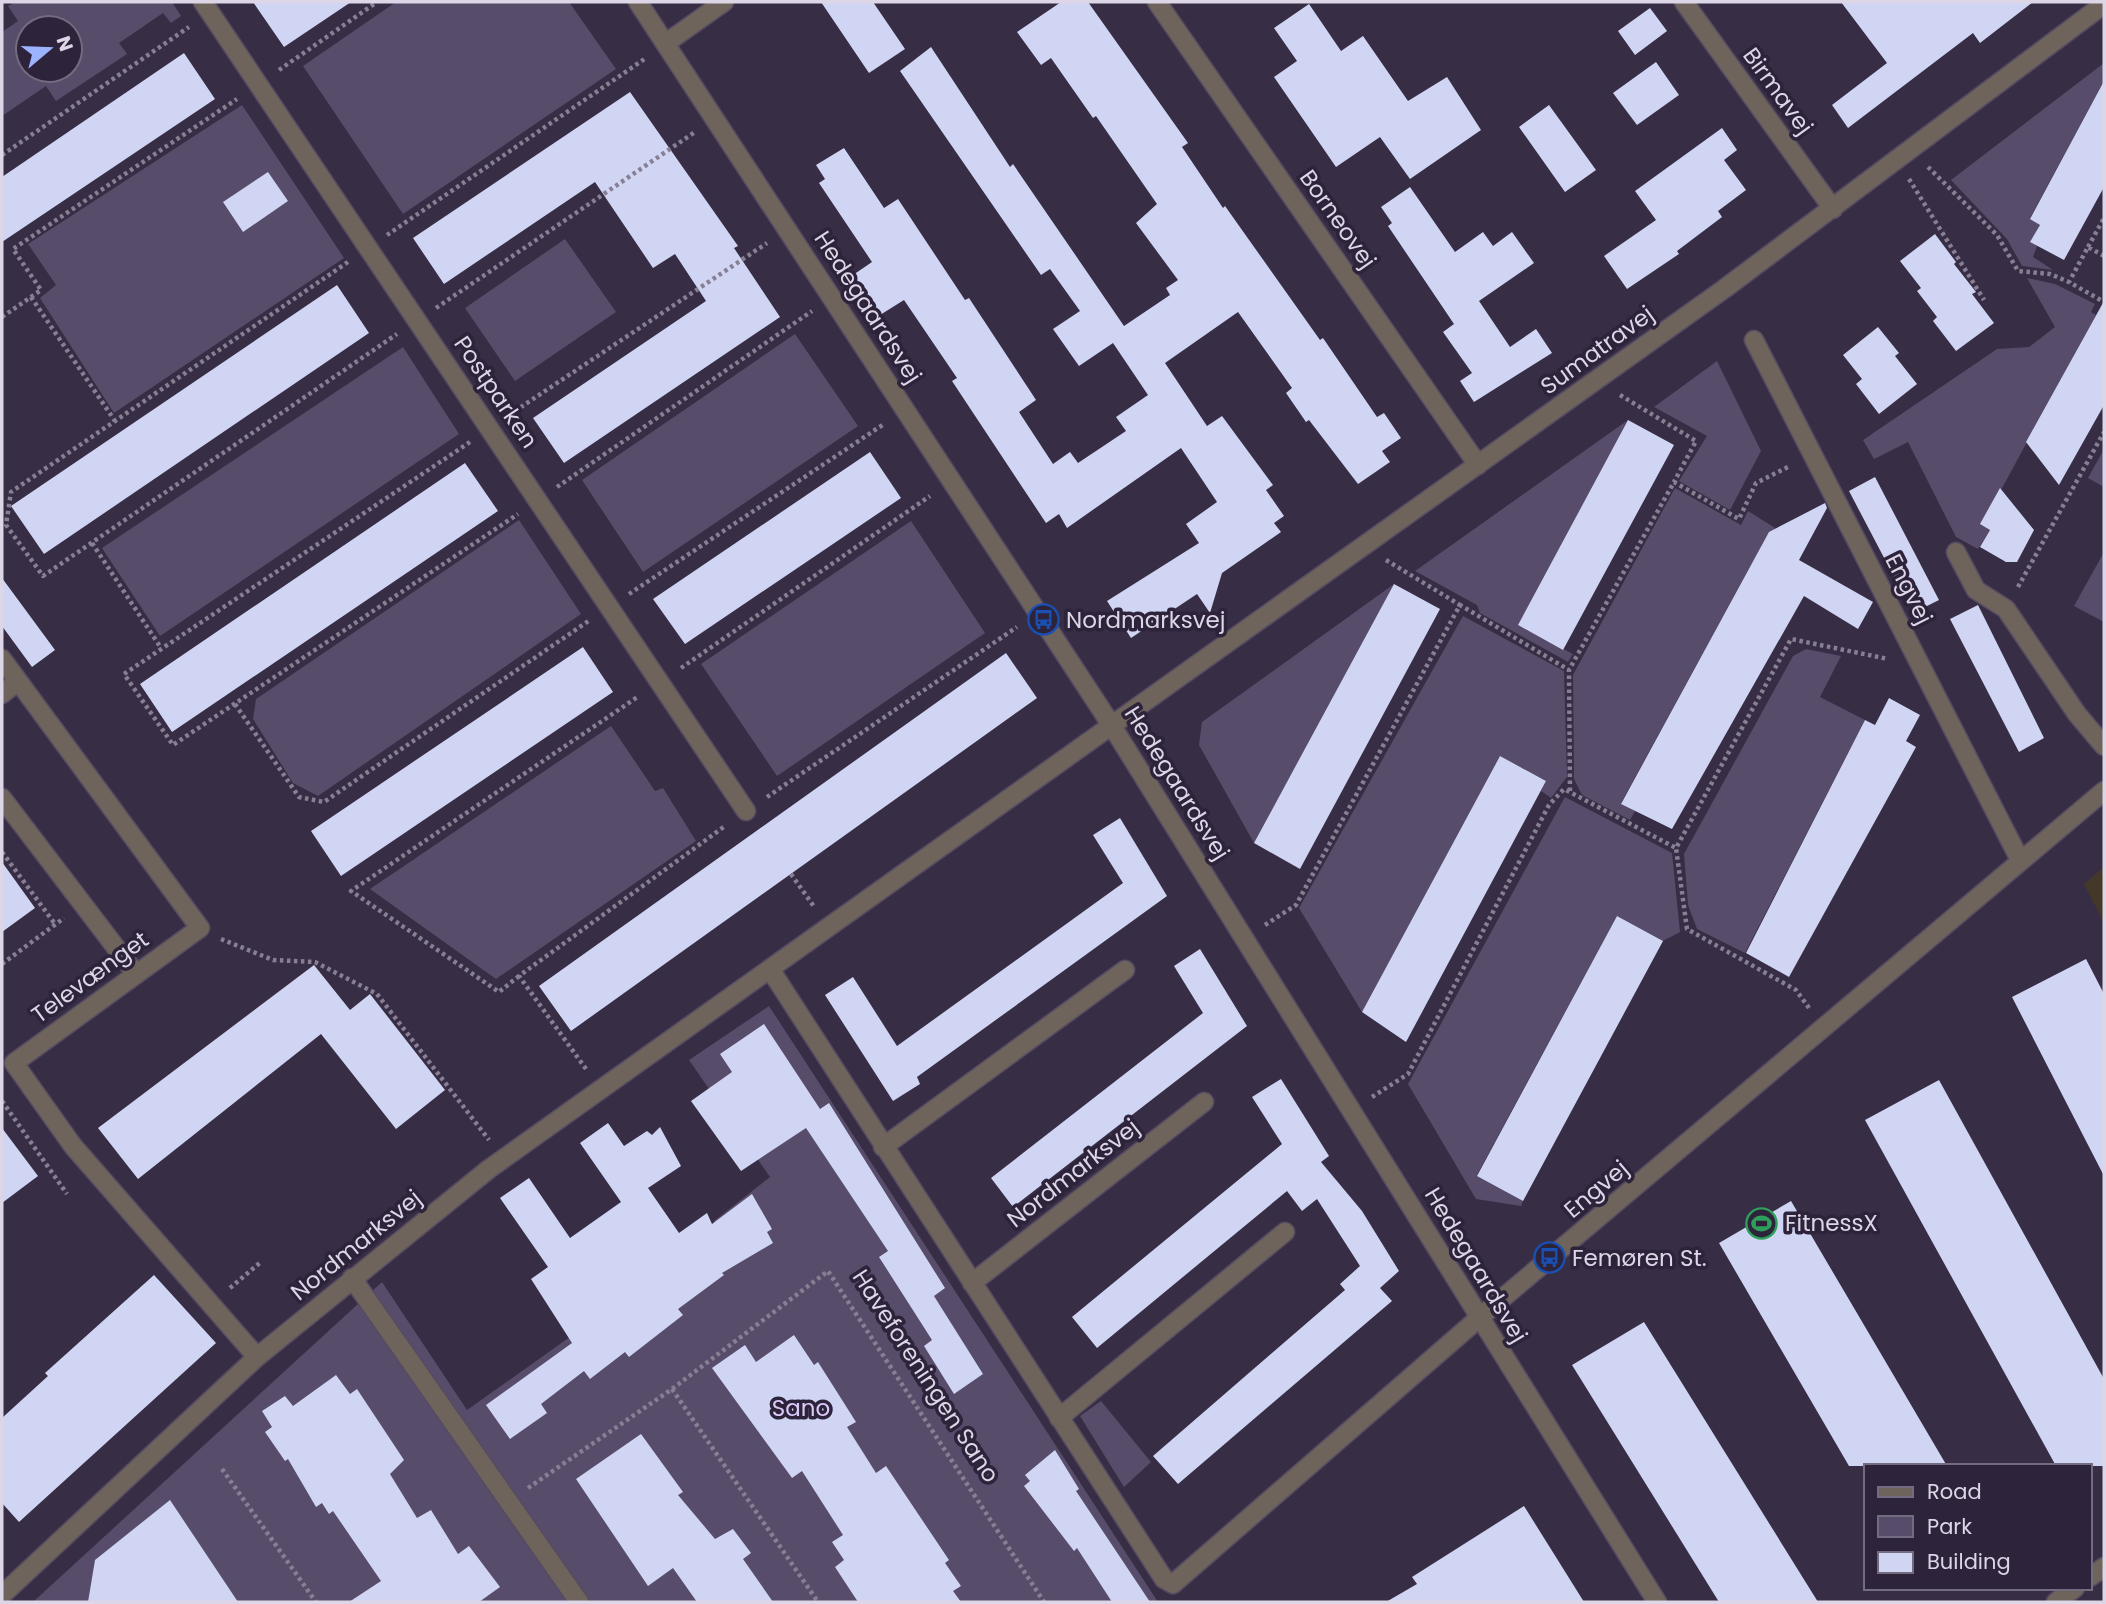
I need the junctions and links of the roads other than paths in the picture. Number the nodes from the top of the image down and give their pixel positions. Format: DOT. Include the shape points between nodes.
graph roads {
  1 [pos="638,2"];
  2 [pos="724,2"];
  3 [pos="1157,2"];
  4 [pos="1684,2"];
  5 [pos="2104,4"];
  6 [pos="206,8"];
  7 [pos="666,43"];
  8 [pos="1833,209"];
  9 [pos="1755,340"];
  10 [pos="1478,465"];
  11 [pos="1956,552"];
  12 [pos="2,659"];
  13 [pos="18,681"];
  14 [pos="2,694"];
  15 [pos="1112,726"];
  16 [pos="2104,746"];
  17 [pos="2104,791"];
  18 [pos="2,798"];
  19 [pos="746,811"];
  20 [pos="2020,860"];
  21 [pos="770,969"];
  22 [pos="1125,970"];
  23 [pos="136,974"];
  24 [pos="1204,1102"];
  25 [pos="883,1147"];
  26 [pos="1285,1232"];
  27 [pos="352,1278"];
  28 [pos="972,1283"];
  29 [pos="1479,1318"];
  30 [pos="257,1357"];
  31 [pos="1059,1418"];
  32 [pos="2072,1590"];
  33 [pos="2,1595"];
  34 [pos="579,1602"];
  35 [pos="1657,1602"];
  36 [pos="2056,1602"];
  1 -- 7 [label="street, Hedegaardsvej"];
  2 -- 7 [label="street"];
  3 -- 10 [label="street, Borneovej"];
  4 -- 8 [label="street, Birmavej"];
  5 -- 8 [label="street, Sumatravej"];
  6 -- 19 [label="street, Postparken"];
  7 -- 15 [label="street, Hedegaardsvej"];
  8 -- 10 [label="street, Sumatravej"];
  9 -- 20 [label="street, Engvej"];
  10 -- 15 [label="street, Sumatravej"];
  11 -- 16 [label="street" via="1976,590 2006,609"];
  12 -- 13 [label="street"];
  13 -- 14 [label="street"];
  13 -- 23 [label="street, Televænget" via="198,930"];
  15 -- 21 [label="street, Nordmarksvej"];
  15 -- 29 [label="street, Hedegaardsvej"];
  17 -- 20 [label="street, Engvej"];
  18 -- 23 [label="street"];
  20 -- 29 [label="street, Engvej"];
  21 -- 25 [label="street"];
  21 -- 27 [label="street, Nordmarksvej" via="504,1159"];
  22 -- 25 [label="street"];
  23 -- 30 [label="street, Televænget" via="14,1063 73,1146"];
  24 -- 28 [label="street, Nordmarksvej"];
  25 -- 28 [label="street"];
  26 -- 31 [label="street"];
  27 -- 30 [label="street, Nordmarksvej"];
  27 -- 34 [label="street"];
  28 -- 31 [label="street"];
  29 -- 31 [label="street, Engvej" via="1173,1584 1164,1579"];
  29 -- 35 [label="street, Hedegaardsvej"];
  30 -- 33 [label="street, Nordmarksvej"];
  32 -- 36 [label="street"];
}
